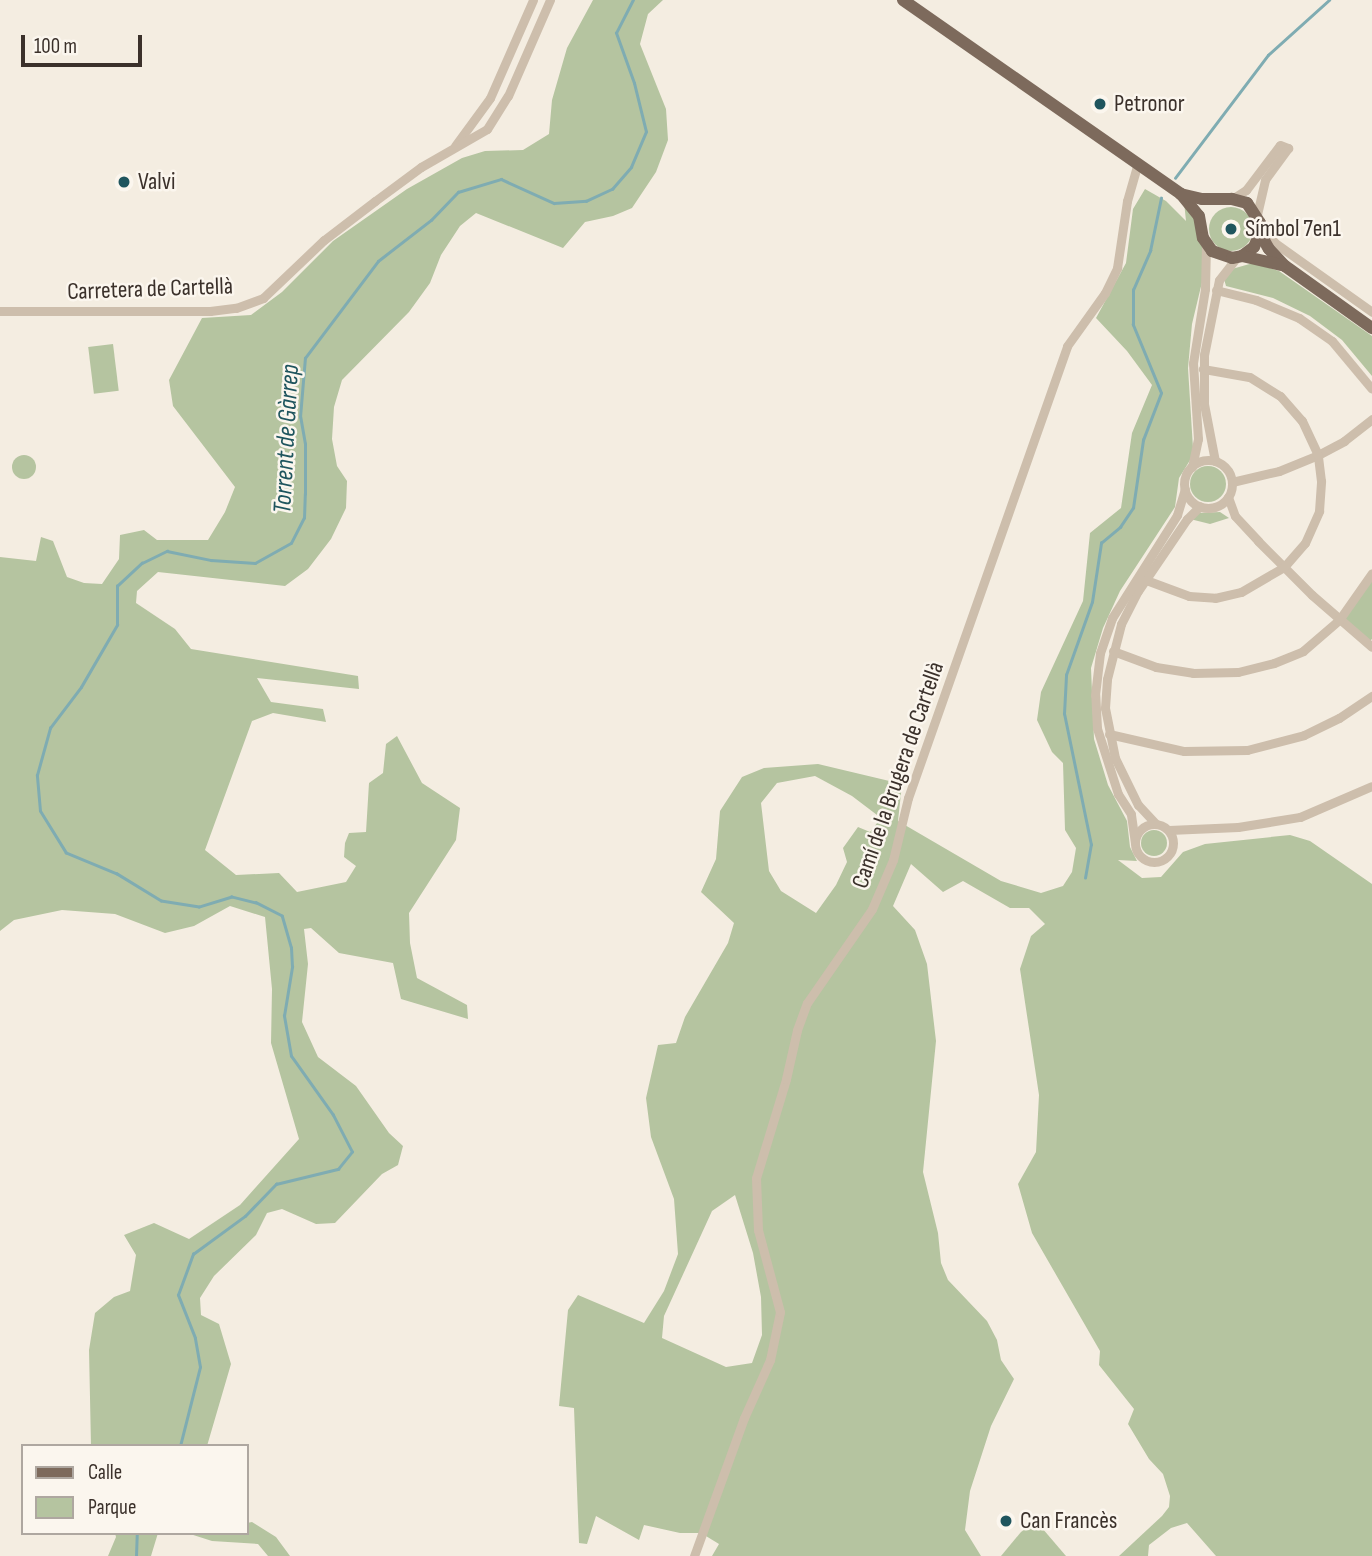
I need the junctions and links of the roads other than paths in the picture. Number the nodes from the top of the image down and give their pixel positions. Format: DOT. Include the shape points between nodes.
graph roads {
  1 [pos="533,0"];
  2 [pos="550,0"];
  3 [pos="903,0"];
  4 [pos="475,120"];
  5 [pos="487,129"];
  6 [pos="455,146"];
  7 [pos="1139,163"];
  8 [pos="1181,194"];
  9 [pos="1226,200"];
  10 [pos="1259,223"];
  11 [pos="1202,224"];
  12 [pos="1206,244"];
  13 [pos="1235,257"];
  14 [pos="1285,266"];
  15 [pos="1205,289"];
  16 [pos="1216,290"];
  17 [pos="0,311"];
  18 [pos="1372,312"];
  19 [pos="1372,328"];
  20 [pos="1203,369"];
  21 [pos="1372,390"];
  22 [pos="1372,419"];
  23 [pos="1198,439"];
  24 [pos="1318,455"];
  25 [pos="1213,461"];
  26 [pos="1192,467"];
  27 [pos="1232,482"];
  28 [pos="1185,489"];
  29 [pos="1228,497"];
  30 [pos="1198,505"];
  31 [pos="1213,507"];
  32 [pos="1177,515"];
  33 [pos="1235,516"];
  34 [pos="1284,567"];
  35 [pos="1372,573"];
  36 [pos="1146,580"];
  37 [pos="1339,620"];
  38 [pos="1372,647"];
  39 [pos="1113,651"];
  40 [pos="1372,696"];
  41 [pos="1109,734"];
  42 [pos="1372,786"];
  43 [pos="1130,814"];
  44 [pos="1154,824"];
  45 [pos="1169,830"];
  46 [pos="1135,843"];
  47 [pos="694,1556"];
  1 -- 4 [label="street, Carretera de Cartellà" via="490,98"];
  2 -- 5 [label="street, Carretera de Cartellà" via="508,96"];
  3 -- 7 [label="main road"];
  4 -- 5 [label="street"];
  4 -- 6 [label="street, Carretera de Cartellà"];
  5 -- 6 [label="street, Carretera de Cartellà"];
  6 -- 17 [label="street, Carretera de Cartellà" via="324,240 252,304 210,311"];
  7 -- 8 [label="main road"];
  7 -- 47 [label="street, Camí de la Brugera de Cartellà" via="1127,201 1116,268 1105,293 1068,346 908,798 893,860 872,909 807,1003 797,1030 756,1178 758,1230 780,1312 770,1360"];
  8 -- 9 [label="main road"];
  8 -- 11 [label="main road"];
  9 -- 10 [label="main road" via="1247,204"];
  9 -- 10 [label="street" via="1246,190 1280,145 1288,148 1265,180"];
  9 -- 11 [label="main road" via="1208,210"];
  10 -- 13 [label="main road" via="1254,247"];
  10 -- 14 [label="main road" via="1269,249"];
  10 -- 18 [label="street" via="1275,243"];
  11 -- 12 [label="main road"];
  12 -- 13 [label="main road" via="1212,251"];
  12 -- 15 [label="street"];
  13 -- 14 [label="main road"];
  13 -- 15 [label="street"];
  13 -- 16 [label="street"];
  14 -- 19 [label="main road"];
  15 -- 23 [label="street" via="1193,363"];
  16 -- 20 [label="street"];
  16 -- 21 [label="street" via="1299,318 1332,341"];
  20 -- 24 [label="street" via="1249,377 1280,396 1302,421"];
  20 -- 25 [label="street"];
  22 -- 24 [label="street"];
  23 -- 25 [label="street"];
  23 -- 26 [label="street"];
  24 -- 27 [label="street" via="1279,471"];
  24 -- 34 [label="street" via="1319,511 1304,543"];
  25 -- 26 [label="street"];
  25 -- 27 [label="street" via="1227,469"];
  26 -- 28 [label="street" via="1185,477"];
  27 -- 29 [label="street"];
  28 -- 30 [label="street"];
  28 -- 32 [label="street"];
  29 -- 31 [label="street"];
  29 -- 33 [label="street"];
  30 -- 31 [label="street"];
  30 -- 32 [label="street"];
  30 -- 36 [label="street"];
  31 -- 33 [label="street"];
  32 -- 43 [label="street" via="1130,585 1100,653 1097,728 1118,793"];
  33 -- 34 [label="street"];
  34 -- 36 [label="street" via="1241,592 1215,598 1189,596"];
  34 -- 37 [label="street"];
  35 -- 37 [label="street"];
  36 -- 39 [label="street" via="1121,624"];
  37 -- 38 [label="street"];
  37 -- 39 [label="street" via="1303,651 1238,672 1168,669"];
  39 -- 41 [label="street" via="1106,688"];
  40 -- 41 [label="street" via="1304,735 1247,750 1185,751"];
  41 -- 44 [label="street" via="1126,784"];
  42 -- 45 [label="street" via="1300,817 1238,827"];
  43 -- 44 [label="street"];
  43 -- 46 [label="street"];
  44 -- 45 [label="street"];
  44 -- 46 [label="street" via="1137,832"];
  45 -- 46 [label="street" via="1171,851 1159,861 1144,859"];
}
